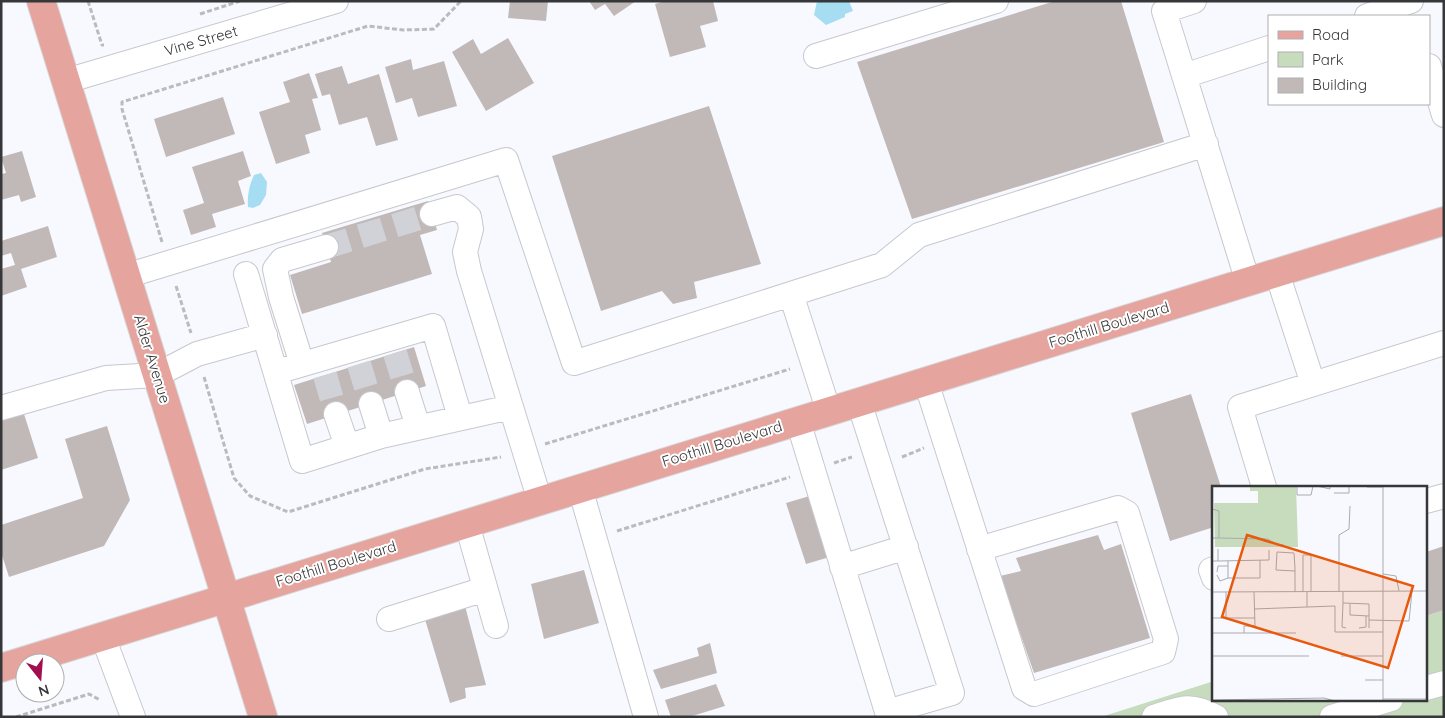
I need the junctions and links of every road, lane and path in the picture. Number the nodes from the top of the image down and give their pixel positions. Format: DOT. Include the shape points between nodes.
graph roads {
  1 [pos="42,1"];
  2 [pos="88,1"];
  3 [pos="240,1"];
  4 [pos="336,1"];
  5 [pos="461,1"];
  6 [pos="996,1"];
  7 [pos="1194,1"];
  8 [pos="1410,2"];
  9 [pos="1370,15"];
  10 [pos="1413,15"];
  11 [pos="194,16"];
  12 [pos="111,42"];
  13 [pos="1268,48"];
  14 [pos="816,56"];
  15 [pos="1434,67"];
  16 [pos="1184,76"];
  17 [pos="66,81"];
  18 [pos="1444,115"];
  19 [pos="1206,144"];
  20 [pos="432,214"];
  21 [pos="1444,221"];
  22 [pos="326,247"];
  23 [pos="169,263"];
  24 [pos="1278,273"];
  25 [pos="246,274"];
  26 [pos="126,276"];
  27 [pos="1248,282"];
  28 [pos="790,294"];
  29 [pos="265,334"];
  30 [pos="1444,344"];
  31 [pos="197,354"];
  32 [pos="813,362"];
  33 [pos="316,366"];
  34 [pos="276,372"];
  35 [pos="157,375"];
  36 [pos="926,382"];
  37 [pos="1313,384"];
  38 [pos="407,392"];
  39 [pos="859,402"];
  40 [pos="372,404"];
  41 [pos="512,406"];
  42 [pos="1,408"];
  43 [pos="829,412"];
  44 [pos="336,414"];
  45 [pos="460,417"];
  46 [pos="798,421"];
  47 [pos="418,427"];
  48 [pos="381,436"];
  49 [pos="347,446"];
  50 [pos="926,448"];
  51 [pos="525,450"];
  52 [pos="875,451"];
  53 [pos="812,470"];
  54 [pos="1264,486"];
  55 [pos="580,488"];
  56 [pos="1444,496"];
  57 [pos="1428,500"];
  58 [pos="540,501"];
  59 [pos="467,524"];
  60 [pos="594,538"];
  61 [pos="906,547"];
  62 [pos="980,549"];
  63 [pos="842,566"];
  64 [pos="485,589"];
  65 [pos="226,598"];
  66 [pos="389,619"];
  67 [pos="496,626"];
  68 [pos="103,636"];
  69 [pos="1,668"];
  70 [pos="1444,683"];
  71 [pos="1428,687"];
  72 [pos="1388,700"];
  73 [pos="129,707"];
  74 [pos="16,717"];
  75 [pos="263,717"];
  76 [pos="646,717"];
  77 [pos="1154,717"];
  78 [pos="1216,717"];
  79 [pos="1332,717"];
  1 -- 17 [label="main road, Alder Avenue"];
  2 -- 12 [label="path" via="102,45"];
  3 -- 11 [label="path"];
  4 -- 17 [label="street, Vine Street"];
  5 -- 23 [label="path" via="434,29 368,26 122,102"];
  6 -- 14 [label="street"];
  7 -- 16 [label="street" via="1164,11"];
  8 -- 9 [label="street"];
  8 -- 10 [label="street"];
  13 -- 16 [label="street"];
  15 -- 18 [label="street"];
  16 -- 19 [label="street"];
  17 -- 26 [label="main road, Alder Avenue"];
  19 -- 27 [label="street"];
  19 -- 28 [label="street" via="918,235 882,265"];
  20 -- 41 [label="street" via="457,207 469,217 471,229 465,252 469,271"];
  21 -- 24 [label="main road, Foothill Boulevard"];
  22 -- 33 [label="street" via="282,260 275,269 281,297"];
  23 -- 26 [label="street"];
  23 -- 28 [label="street" via="506,160 574,363"];
  23 -- 31 [label="path"];
  24 -- 27 [label="main road, Foothill Boulevard"];
  24 -- 37 [label="street"];
  25 -- 29 [label="street"];
  26 -- 35 [label="main road, Alder Avenue"];
  27 -- 36 [label="main road, Foothill Boulevard"];
  28 -- 32 [label="street"];
  29 -- 31 [label="street"];
  29 -- 34 [label="street"];
  30 -- 37 [label="street"];
  31 -- 35 [label="street"];
  31 -- 51 [label="path" via="234,478 250,496 288,512 425,469"];
  32 -- 43 [label="street"];
  32 -- 51 [label="path"];
  33 -- 34 [label="street"];
  33 -- 45 [label="street" via="393,346 433,326"];
  34 -- 49 [label="street" via="302,461"];
  35 -- 42 [label="street" via="106,378"];
  35 -- 65 [label="main road, Alder Avenue"];
  36 -- 39 [label="main road, Foothill Boulevard"];
  36 -- 62 [label="street"];
  37 -- 54 [label="street" via="1240,407"];
  38 -- 47 [label="street"];
  39 -- 43 [label="main road, Foothill Boulevard"];
  39 -- 52 [label="street"];
  40 -- 48 [label="street"];
  41 -- 45 [label="street"];
  41 -- 51 [label="street"];
  43 -- 46 [label="main road, Foothill Boulevard"];
  44 -- 49 [label="street"];
  45 -- 47 [label="street"];
  46 -- 53 [label="street"];
  46 -- 55 [label="main road, Foothill Boulevard"];
  47 -- 48 [label="street"];
  48 -- 49 [label="street"];
  50 -- 52 [label="path" via="893,461 881,449"];
  51 -- 58 [label="street"];
  52 -- 53 [label="path"];
  52 -- 61 [label="street"];
  53 -- 60 [label="path"];
  53 -- 63 [label="street"];
  55 -- 58 [label="main road, Foothill Boulevard"];
  55 -- 60 [label="street"];
  56 -- 57 [label="street"];
  58 -- 59 [label="main road, Foothill Boulevard"];
  59 -- 64 [label="street"];
  59 -- 65 [label="main road, Foothill Boulevard"];
  60 -- 76 [label="street"];
  61 -- 63 [label="street"];
  61 -- 63 [label="street" via="952,693 887,712"];
  62 -- 62 [label="street" via="1118,508 1127,513 1166,640 1163,652 1034,694 1024,688"];
  64 -- 66 [label="street"];
  64 -- 67 [label="street"];
  65 -- 68 [label="main road, Foothill Boulevard"];
  65 -- 75 [label="main road, Alder Avenue"];
  68 -- 69 [label="main road, Foothill Boulevard"];
  68 -- 73 [label="street"];
  70 -- 71 [label="street"];
  72 -- 79 [label="street"];
  73 -- 74 [label="path" via="101,701 88,694"];
  77 -- 78 [label="street" via="1184,708 1202,710"];
}
